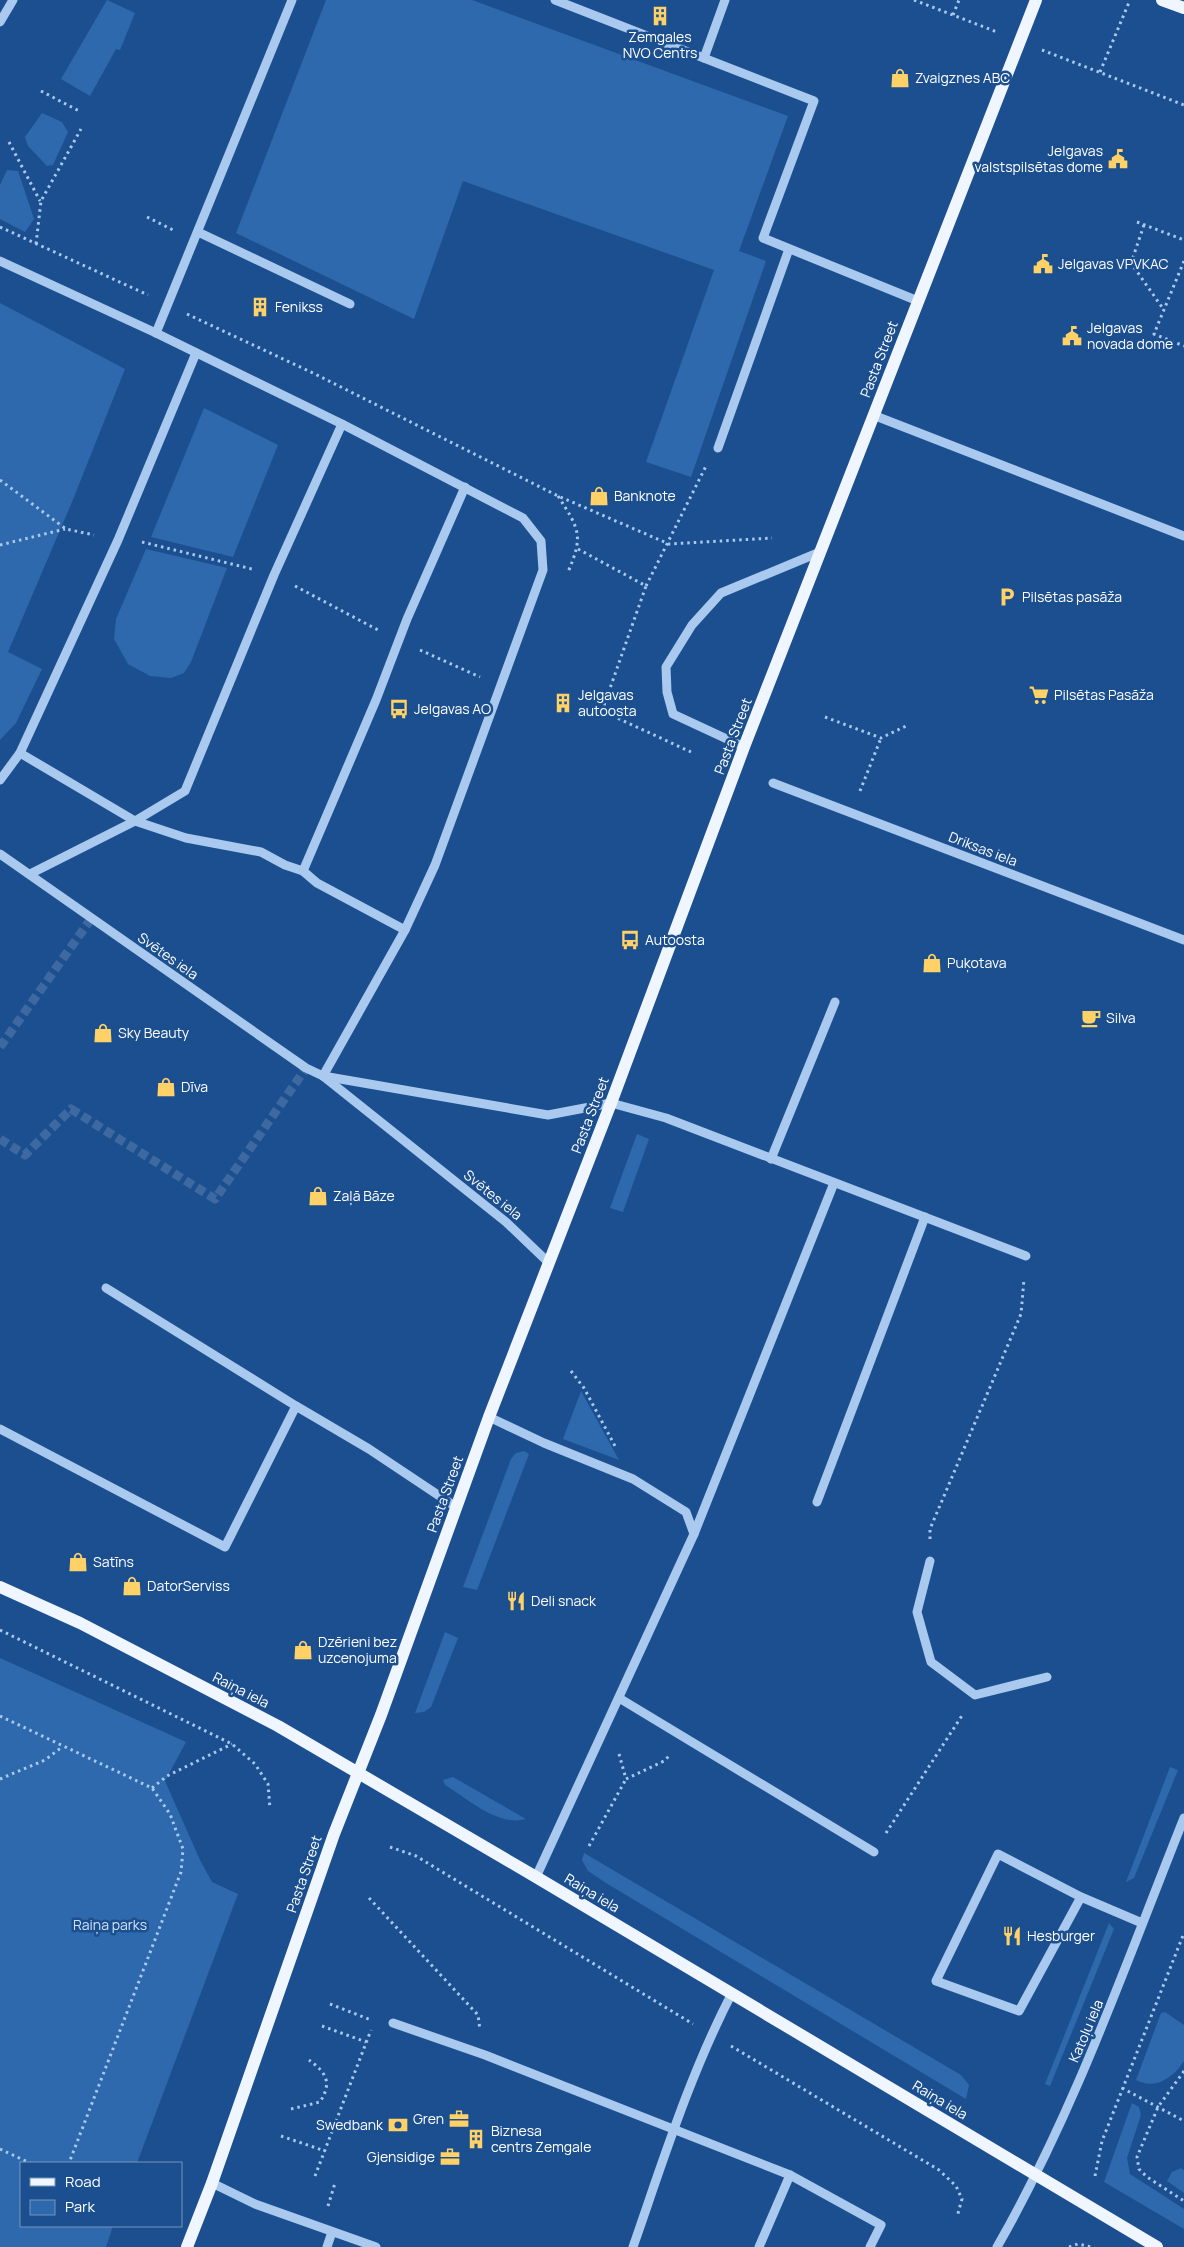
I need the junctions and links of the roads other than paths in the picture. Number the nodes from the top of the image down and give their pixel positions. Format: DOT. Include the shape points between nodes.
graph roads {
  1 [pos="13,0"];
  2 [pos="292,0"];
  3 [pos="555,0"];
  4 [pos="725,0"];
  5 [pos="1036,0"];
  6 [pos="1162,0"];
  7 [pos="1184,8"];
  8 [pos="0,22"];
  9 [pos="704,58"];
  10 [pos="198,232"];
  11 [pos="789,249"];
  12 [pos="0,261"];
  13 [pos="918,301"];
  14 [pos="350,304"];
  15 [pos="156,333"];
  16 [pos="196,353"];
  17 [pos="873,415"];
  18 [pos="342,424"];
  19 [pos="718,448"];
  20 [pos="465,487"];
  21 [pos="1184,536"];
  22 [pos="820,552"];
  23 [pos="744,747"];
  24 [pos="20,752"];
  25 [pos="0,780"];
  26 [pos="773,783"];
  27 [pos="136,820"];
  28 [pos="0,854"];
  29 [pos="303,871"];
  30 [pos="30,874"];
  31 [pos="405,930"];
  32 [pos="1184,940"];
  33 [pos="835,1002"];
  34 [pos="323,1076"];
  35 [pos="611,1103"];
  36 [pos="771,1159"];
  37 [pos="834,1183"];
  38 [pos="925,1217"];
  39 [pos="1026,1256"];
  40 [pos="550,1263"];
  41 [pos="106,1288"];
  42 [pos="296,1406"];
  43 [pos="489,1417"];
  44 [pos="0,1430"];
  45 [pos="817,1502"];
  46 [pos="456,1507"];
  47 [pos="694,1534"];
  48 [pos="930,1561"];
  49 [pos="0,1587"];
  50 [pos="1047,1677"];
  51 [pos="619,1698"];
  52 [pos="358,1772"];
  53 [pos="1184,1818"];
  54 [pos="874,1852"];
  55 [pos="536,1877"];
  56 [pos="1081,1897"];
  57 [pos="1142,1923"];
  58 [pos="732,1993"];
  59 [pos="393,2023"];
  60 [pos="674,2130"];
  61 [pos="1035,2174"];
  62 [pos="790,2175"];
  63 [pos="212,2183"];
  64 [pos="332,2232"];
  65 [pos="187,2247"];
  66 [pos="327,2247"];
  67 [pos="376,2247"];
  68 [pos="633,2247"];
  69 [pos="759,2247"];
  70 [pos="870,2247"];
  71 [pos="997,2247"];
  72 [pos="1157,2247"];
  1 -- 8 [label="street"];
  2 -- 10 [label="street"];
  3 -- 9 [label="street"];
  4 -- 9 [label="street"];
  5 -- 13 [label="main road, Pasta Street"];
  6 -- 7 [label="main road"];
  9 -- 11 [label="street" via="814,101 763,238"];
  10 -- 14 [label="street"];
  10 -- 15 [label="street"];
  11 -- 13 [label="street"];
  11 -- 19 [label="street"];
  12 -- 15 [label="street"];
  13 -- 17 [label="main road, Pasta Street"];
  15 -- 16 [label="street"];
  16 -- 18 [label="street"];
  16 -- 24 [label="street" via="118,540"];
  17 -- 21 [label="street"];
  17 -- 22 [label="main road, Pasta Street"];
  18 -- 20 [label="street"];
  18 -- 27 [label="street" via="274,575 185,791"];
  20 -- 29 [label="street"];
  20 -- 31 [label="street" via="523,518 541,541 543,570 435,865"];
  22 -- 23 [label="main road, Pasta Street"];
  22 -- 23 [label="street" via="721,593 692,625 666,667 667,692 673,714"];
  23 -- 35 [label="main road, Pasta Street"];
  24 -- 25 [label="street"];
  24 -- 27 [label="street"];
  26 -- 32 [label="street, Driksas iela"];
  27 -- 29 [label="street" via="186,838 261,852"];
  27 -- 30 [label="street"];
  28 -- 30 [label="street, Svētes iela"];
  29 -- 31 [label="street" via="318,883"];
  30 -- 34 [label="street, Svētes iela" via="298,1063"];
  31 -- 34 [label="street"];
  33 -- 36 [label="street"];
  34 -- 35 [label="street, Svētes iela" via="548,1115"];
  34 -- 40 [label="street, Svētes iela" via="506,1222"];
  35 -- 36 [label="street" via="666,1118"];
  35 -- 40 [label="main road, Pasta Street"];
  36 -- 37 [label="street"];
  37 -- 38 [label="street"];
  37 -- 47 [label="street"];
  38 -- 39 [label="street"];
  38 -- 45 [label="street"];
  40 -- 43 [label="main road, Pasta Street"];
  41 -- 42 [label="street"];
  42 -- 44 [label="street" via="225,1547"];
  42 -- 46 [label="street" via="369,1449"];
  43 -- 46 [label="main road, Pasta Street"];
  43 -- 47 [label="street" via="633,1479 686,1512"];
  46 -- 52 [label="main road, Pasta Street"];
  47 -- 51 [label="street"];
  48 -- 50 [label="street" via="917,1612 931,1662 975,1695"];
  49 -- 52 [label="main road, Raiņa iela" via="80,1623 278,1726"];
  51 -- 54 [label="street"];
  51 -- 55 [label="street"];
  52 -- 55 [label="main road, Raiņa iela"];
  52 -- 63 [label="main road, Pasta Street"];
  53 -- 57 [label="street, Katoļu iela"];
  55 -- 58 [label="main road, Raiņa iela"];
  56 -- 56 [label="street" via="1019,2011 936,1981 998,1854"];
  56 -- 57 [label="street"];
  57 -- 61 [label="street, Katoļu iela" via="1087,2064"];
  58 -- 60 [label="street" via="711,2034"];
  58 -- 61 [label="main road, Raiņa iela"];
  59 -- 60 [label="street" via="485,2055"];
  60 -- 62 [label="street"];
  60 -- 68 [label="street"];
  61 -- 71 [label="street, Katoļu iela"];
  61 -- 72 [label="main road, Raiņa iela"];
  62 -- 69 [label="street"];
  62 -- 70 [label="street" via="881,2225"];
  63 -- 64 [label="street" via="255,2204"];
  63 -- 65 [label="main road, Pasta Street"];
  64 -- 66 [label="street"];
  64 -- 67 [label="street"];
}
